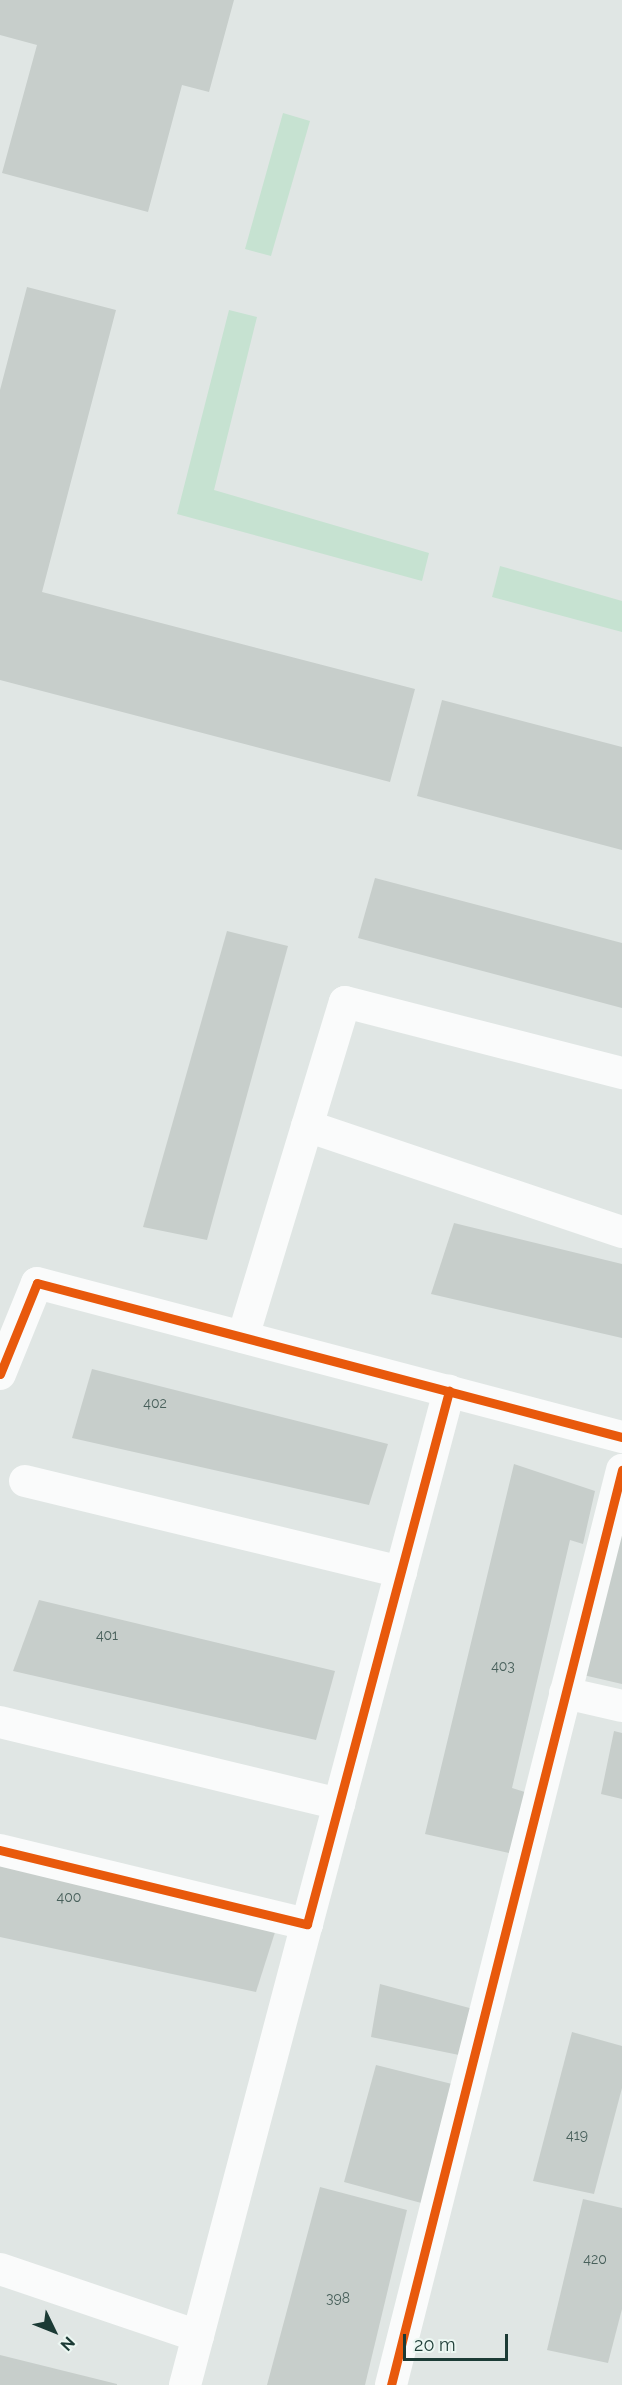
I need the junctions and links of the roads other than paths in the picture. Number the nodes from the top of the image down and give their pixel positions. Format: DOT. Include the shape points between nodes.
graph roads {
  1 [pos="622,1073"];
  2 [pos="307,1126"];
  3 [pos="622,1232"];
  4 [pos="243,1337"];
  5 [pos="0,1374"];
  6 [pos="449,1391"];
  7 [pos="622,1437"];
  8 [pos="622,1470"];
  9 [pos="25,1481"];
  10 [pos="401,1572"];
  11 [pos="566,1693"];
  12 [pos="622,1706"];
  13 [pos="0,1722"];
  14 [pos="339,1804"];
  15 [pos="0,1850"];
  16 [pos="307,1924"];
  17 [pos="0,2269"];
  18 [pos="198,2336"];
  19 [pos="185,2385"];
  20 [pos="391,2385"];
  1 -- 2 [label="street" via="345,1002"];
  2 -- 3 [label="street"];
  2 -- 4 [label="street"];
  4 -- 5 [label="street" via="37,1283"];
  4 -- 6 [label="street"];
  6 -- 7 [label="street"];
  6 -- 10 [label="street"];
  8 -- 11 [label="street"];
  9 -- 10 [label="street"];
  10 -- 14 [label="street"];
  11 -- 12 [label="street"];
  11 -- 20 [label="street"];
  13 -- 14 [label="street"];
  14 -- 16 [label="street"];
  15 -- 16 [label="street"];
  16 -- 18 [label="street"];
  17 -- 18 [label="street"];
  18 -- 19 [label="street"];
}
